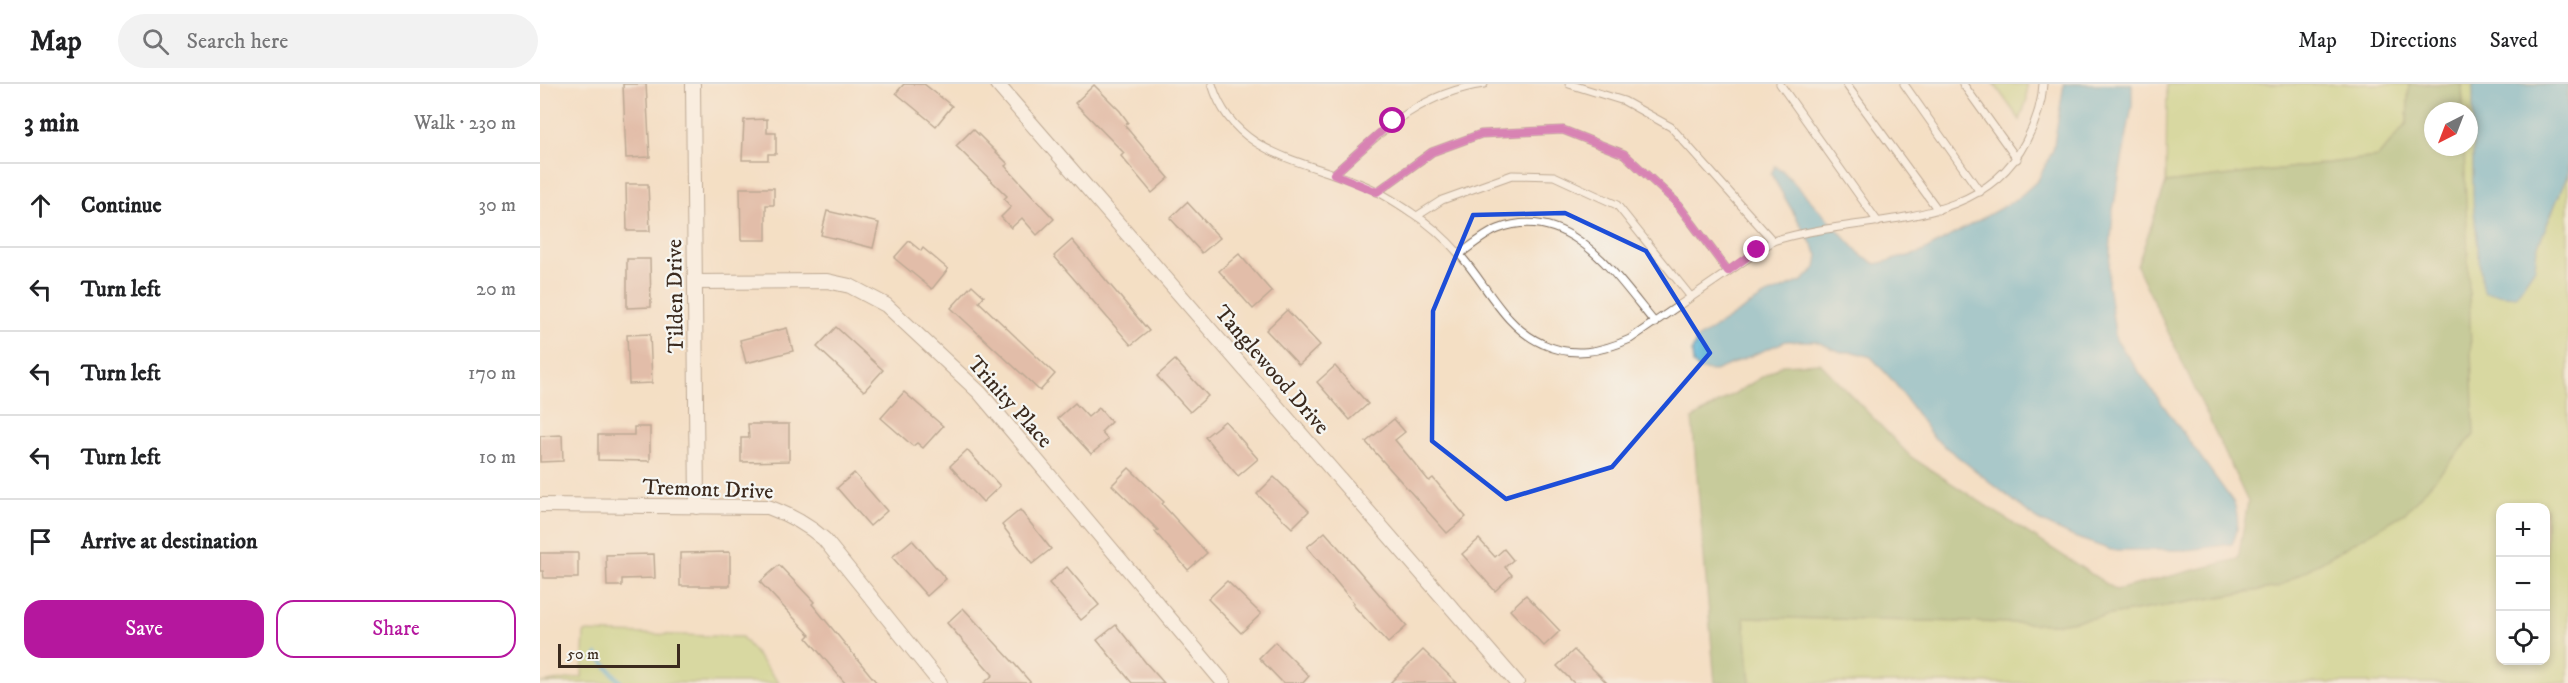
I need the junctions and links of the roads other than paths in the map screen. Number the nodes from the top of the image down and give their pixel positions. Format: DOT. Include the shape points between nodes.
graph roads {
  1 [pos="693,84"];
  2 [pos="997,84"];
  3 [pos="1212,84"];
  4 [pos="1484,84"];
  5 [pos="1569,84"];
  6 [pos="1780,84"];
  7 [pos="1846,84"];
  8 [pos="1904,84"];
  9 [pos="1963,84"];
  10 [pos="2043,84"];
  11 [pos="2017,159"];
  12 [pos="1334,174"];
  13 [pos="1377,192"];
  14 [pos="1980,192"];
  15 [pos="1938,210"];
  16 [pos="1417,216"];
  17 [pos="1878,222"];
  18 [pos="1773,241"];
  19 [pos="1460,254"];
  20 [pos="1728,271"];
  21 [pos="695,282"];
  22 [pos="1691,297"];
  23 [pos="1655,323"];
  24 [pos="540,505"];
  25 [pos="697,507"];
  26 [pos="940,683"];
  27 [pos="1224,683"];
  28 [pos="1517,683"];
  1 -- 21 [label="street, Tilden Drive"];
  2 -- 28 [label="street, Tanglewood Drive"];
  3 -- 12 [label="lane" via="1224,109 1257,144"];
  4 -- 12 [label="lane" via="1463,87 1425,102 1393,121"];
  5 -- 18 [label="lane" via="1624,101 1671,127"];
  6 -- 17 [label="lane"];
  7 -- 15 [label="lane"];
  8 -- 14 [label="lane"];
  9 -- 11 [label="lane"];
  10 -- 11 [label="lane" via="2038,111"];
  11 -- 14 [label="lane"];
  12 -- 13 [label="lane"];
  13 -- 16 [label="lane"];
  13 -- 20 [label="lane" via="1432,152 1481,134 1563,130 1624,154 1676,202"];
  14 -- 15 [label="lane"];
  15 -- 17 [label="lane"];
  16 -- 19 [label="lane"];
  16 -- 22 [label="lane" via="1442,200 1512,175 1554,176 1617,205"];
  17 -- 18 [label="lane"];
  18 -- 20 [label="lane"];
  19 -- 23 [label="lane" via="1497,229 1522,224 1554,225 1582,242 1607,266"];
  19 -- 23 [label="lane" via="1511,322 1541,344 1562,351 1610,348"];
  20 -- 22 [label="lane"];
  21 -- 25 [label="street, Tilden Drive"];
  21 -- 27 [label="street, Trinity Place" via="827,281 850,286 886,305 980,393"];
  22 -- 23 [label="lane"];
  24 -- 25 [label="street, Tremont Drive"];
  25 -- 26 [label="street, Tremont Drive" via="768,507 807,525 824,539"];
}
